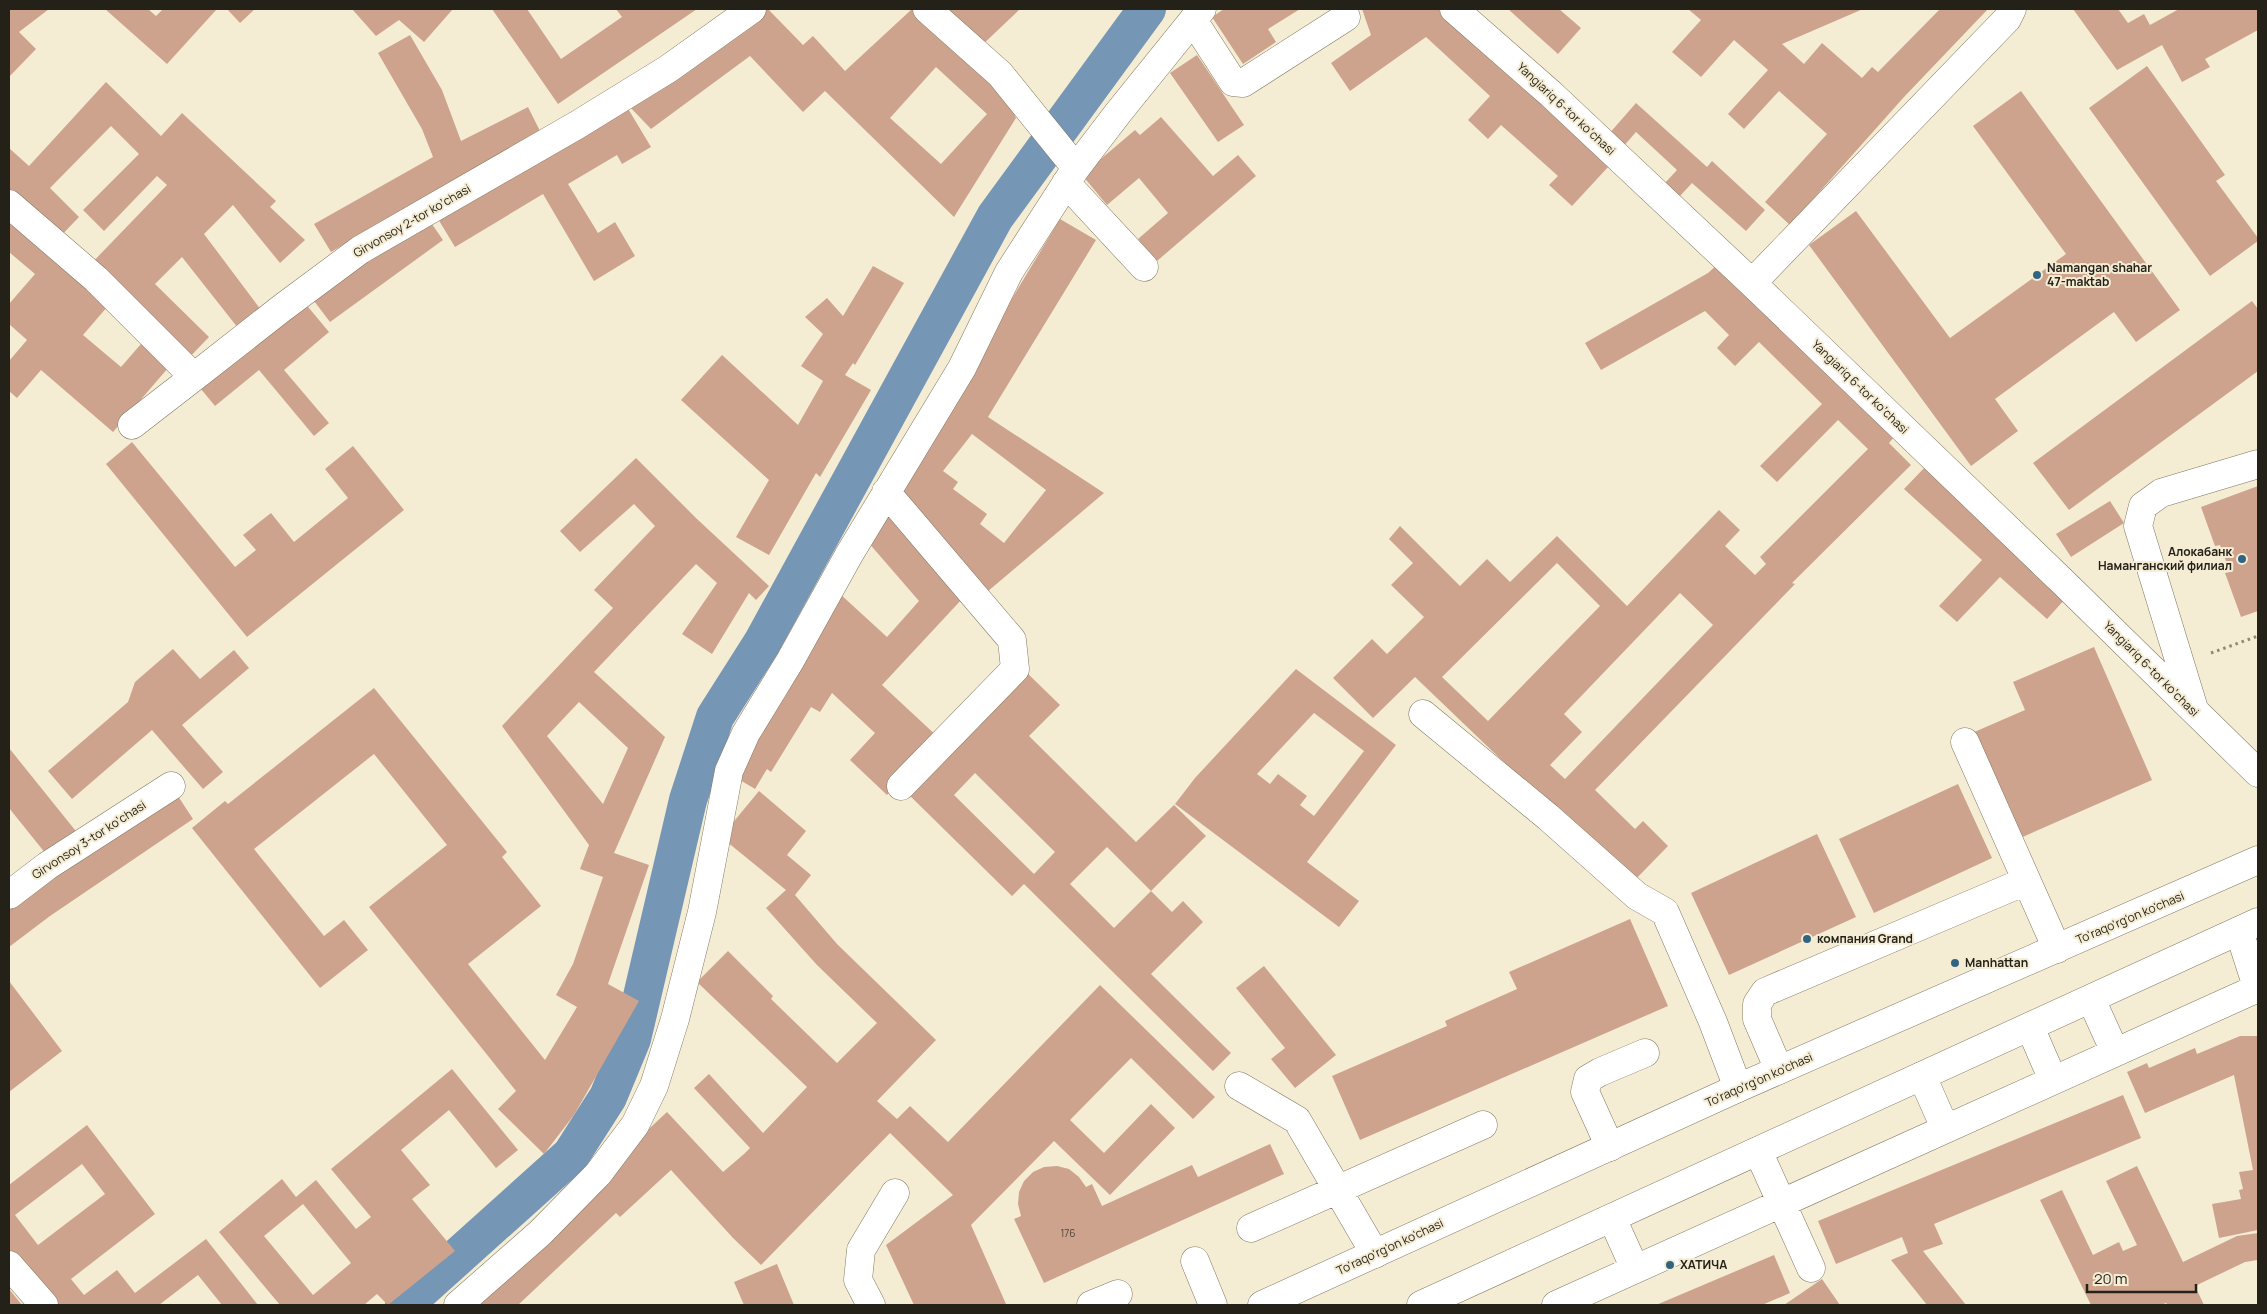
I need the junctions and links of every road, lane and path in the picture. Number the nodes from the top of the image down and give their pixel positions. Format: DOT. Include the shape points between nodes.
graph roads {
  1 [pos="752,9"];
  2 [pos="927,9"];
  3 [pos="1454,9"];
  4 [pos="2012,9"];
  5 [pos="1198,15"];
  6 [pos="1346,17"];
  7 [pos="1069,169"];
  8 [pos="9,204"];
  9 [pos="1144,267"];
  10 [pos="1752,283"];
  11 [pos="194,377"];
  12 [pos="132,425"];
  13 [pos="2258,464"];
  14 [pos="886,492"];
  15 [pos="2258,636"];
  16 [pos="2180,664"];
  17 [pos="2195,712"];
  18 [pos="1423,714"];
  19 [pos="1965,742"];
  20 [pos="2258,773"];
  21 [pos="171,786"];
  22 [pos="901,786"];
  23 [pos="2258,860"];
  24 [pos="2026,881"];
  25 [pos="9,895"];
  26 [pos="2249,927"];
  27 [pos="2057,950"];
  28 [pos="2258,989"];
  29 [pos="2091,999"];
  30 [pos="2030,1027"];
  31 [pos="2115,1052"];
  32 [pos="1645,1053"];
  33 [pos="1779,1070"];
  34 [pos="1922,1076"];
  35 [pos="2053,1080"];
  36 [pos="1240,1086"];
  37 [pos="1738,1088"];
  38 [pos="1483,1126"];
  39 [pos="1945,1128"];
  40 [pos="1610,1146"];
  41 [pos="1758,1151"];
  42 [pos="1338,1190"];
  43 [pos="895,1193"];
  44 [pos="1781,1204"];
  45 [pos="1612,1218"];
  46 [pos="1251,1228"];
  47 [pos="1376,1254"];
  48 [pos="1195,1261"];
  49 [pos="9,1265"];
  50 [pos="1811,1268"];
  51 [pos="1635,1270"];
  52 [pos="1118,1294"];
  53 [pos="44,1305"];
  54 [pos="458,1305"];
  55 [pos="871,1305"];
  56 [pos="1091,1305"];
  57 [pos="1213,1305"];
  58 [pos="1262,1305"];
  59 [pos="1421,1305"];
  60 [pos="1556,1305"];
  1 -- 11 [label="street, Girvonsoy 2-tor koʼchasi" via="668,68 577,125 360,250"];
  2 -- 7 [label="street" via="1000,74 1030,110"];
  3 -- 10 [label="street, Yangiаriq 6-tor koʼchasi" via="1551,94"];
  4 -- 10 [label="street" via="2007,19"];
  5 -- 6 [label="street" via="1233,82 1243,83"];
  5 -- 7 [label="street"];
  7 -- 9 [label="street"];
  7 -- 14 [label="street" via="1009,272 962,368"];
  8 -- 11 [label="street" via="96,280"];
  10 -- 17 [label="street, Yangiаriq 6-tor koʼchasi"];
  11 -- 12 [label="street, Girvonsoy 2-tor koʼchasi"];
  13 -- 16 [label="street" via="2161,493 2142,506 2138,526"];
  14 -- 22 [label="street" via="1012,640 1015,669"];
  14 -- 54 [label="street" via="746,733 728,771 702,912 675,1019 654,1086 635,1125 598,1174 540,1233"];
  15 -- 16 [label="path"];
  16 -- 17 [label="street"];
  17 -- 20 [label="street, Yangiаriq 6-tor koʼchasi"];
  18 -- 37 [label="street" via="1548,817 1637,896 1665,912"];
  19 -- 24 [label="street"];
  21 -- 25 [label="street, Girvonsoy 3-tor koʼchasi" via="47,866"];
  23 -- 27 [label="street, To'raqo'rg'on ko'chasi"];
  24 -- 27 [label="street"];
  24 -- 33 [label="street" via="1765,992 1757,1004 1757,1019"];
  26 -- 28 [label="street"];
  26 -- 29 [label="street"];
  27 -- 33 [label="street, To'raqo'rg'on ko'chasi"];
  28 -- 31 [label="street"];
  29 -- 30 [label="street"];
  29 -- 31 [label="street"];
  30 -- 34 [label="street"];
  30 -- 35 [label="street"];
  31 -- 35 [label="street"];
  32 -- 40 [label="street" via="1588,1079 1585,1092"];
  33 -- 37 [label="street, To'raqo'rg'on ko'chasi"];
  34 -- 39 [label="street"];
  34 -- 41 [label="street"];
  35 -- 39 [label="street"];
  36 -- 42 [label="street" via="1297,1120"];
  37 -- 40 [label="street, To'raqo'rg'on ko'chasi"];
  38 -- 42 [label="street"];
  39 -- 44 [label="street"];
  40 -- 47 [label="street, To'raqo'rg'on ko'chasi"];
  41 -- 44 [label="street"];
  41 -- 45 [label="street"];
  42 -- 46 [label="street"];
  42 -- 47 [label="street"];
  43 -- 55 [label="street" via="861,1250 858,1280"];
  44 -- 50 [label="street"];
  44 -- 51 [label="street"];
  45 -- 51 [label="street"];
  45 -- 59 [label="street"];
  47 -- 58 [label="street, To'raqo'rg'on ko'chasi"];
  48 -- 57 [label="street"];
  49 -- 53 [label="street"];
  51 -- 60 [label="street"];
  52 -- 56 [label="street"];
}
